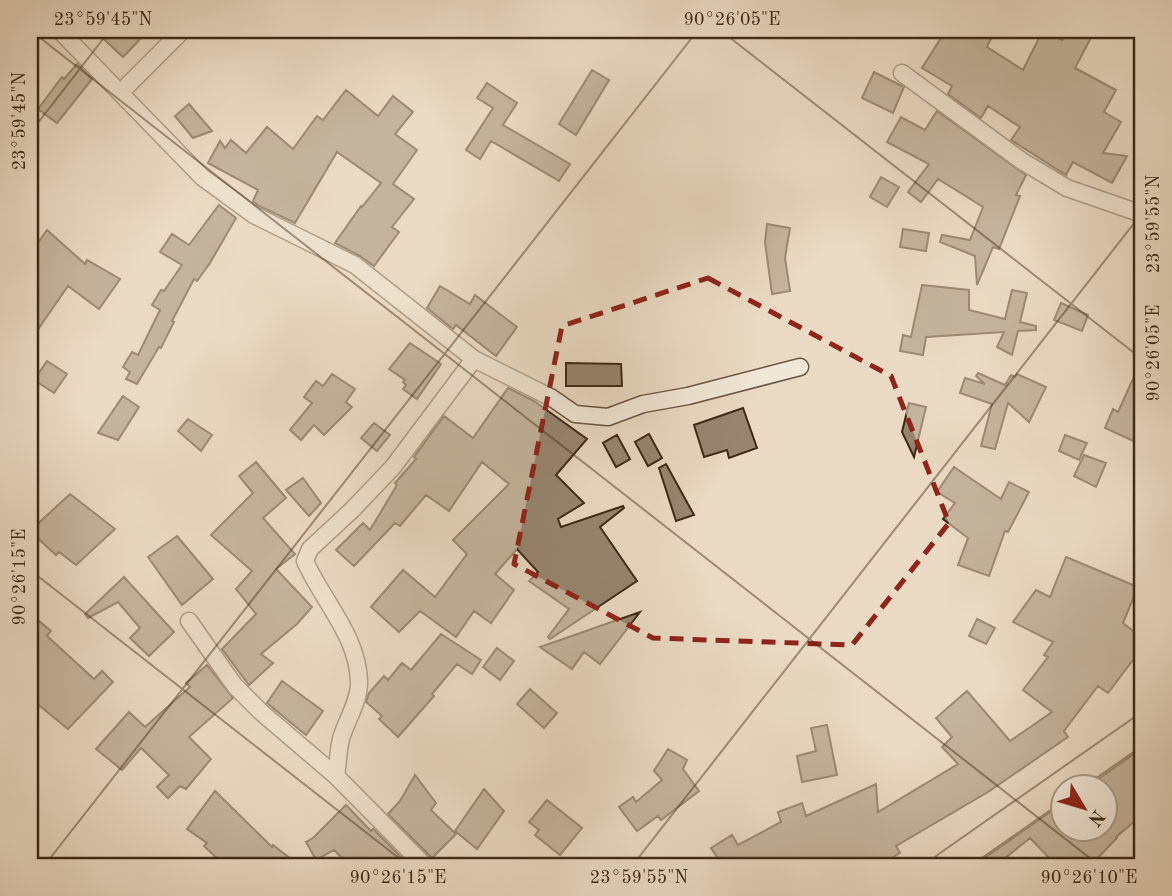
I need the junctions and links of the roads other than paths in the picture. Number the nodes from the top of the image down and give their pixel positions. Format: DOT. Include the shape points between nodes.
graph roads {
  1 [pos="59,30"];
  2 [pos="183,30"];
  3 [pos="902,73"];
  4 [pos="121,92"];
  5 [pos="1142,214"];
  6 [pos="474,359"];
  7 [pos="800,368"];
  8 [pos="189,621"];
  9 [pos="1142,729"];
  10 [pos="336,776"];
  11 [pos="425,866"];
  12 [pos="947,866"];
  1 -- 4 [label="street"];
  2 -- 4 [label="street"];
  3 -- 5 [label="street" via="1067,188"];
  4 -- 6 [label="street" via="202,177 254,215 355,265"];
  6 -- 7 [label="street" via="575,414 608,417 643,404"];
  6 -- 10 [label="street" via="393,467 310,549 305,561 330,602 356,662 359,684 341,739"];
  8 -- 10 [label="street" via="235,686"];
  9 -- 12 [label="main road"];
  10 -- 11 [label="street"];
}
